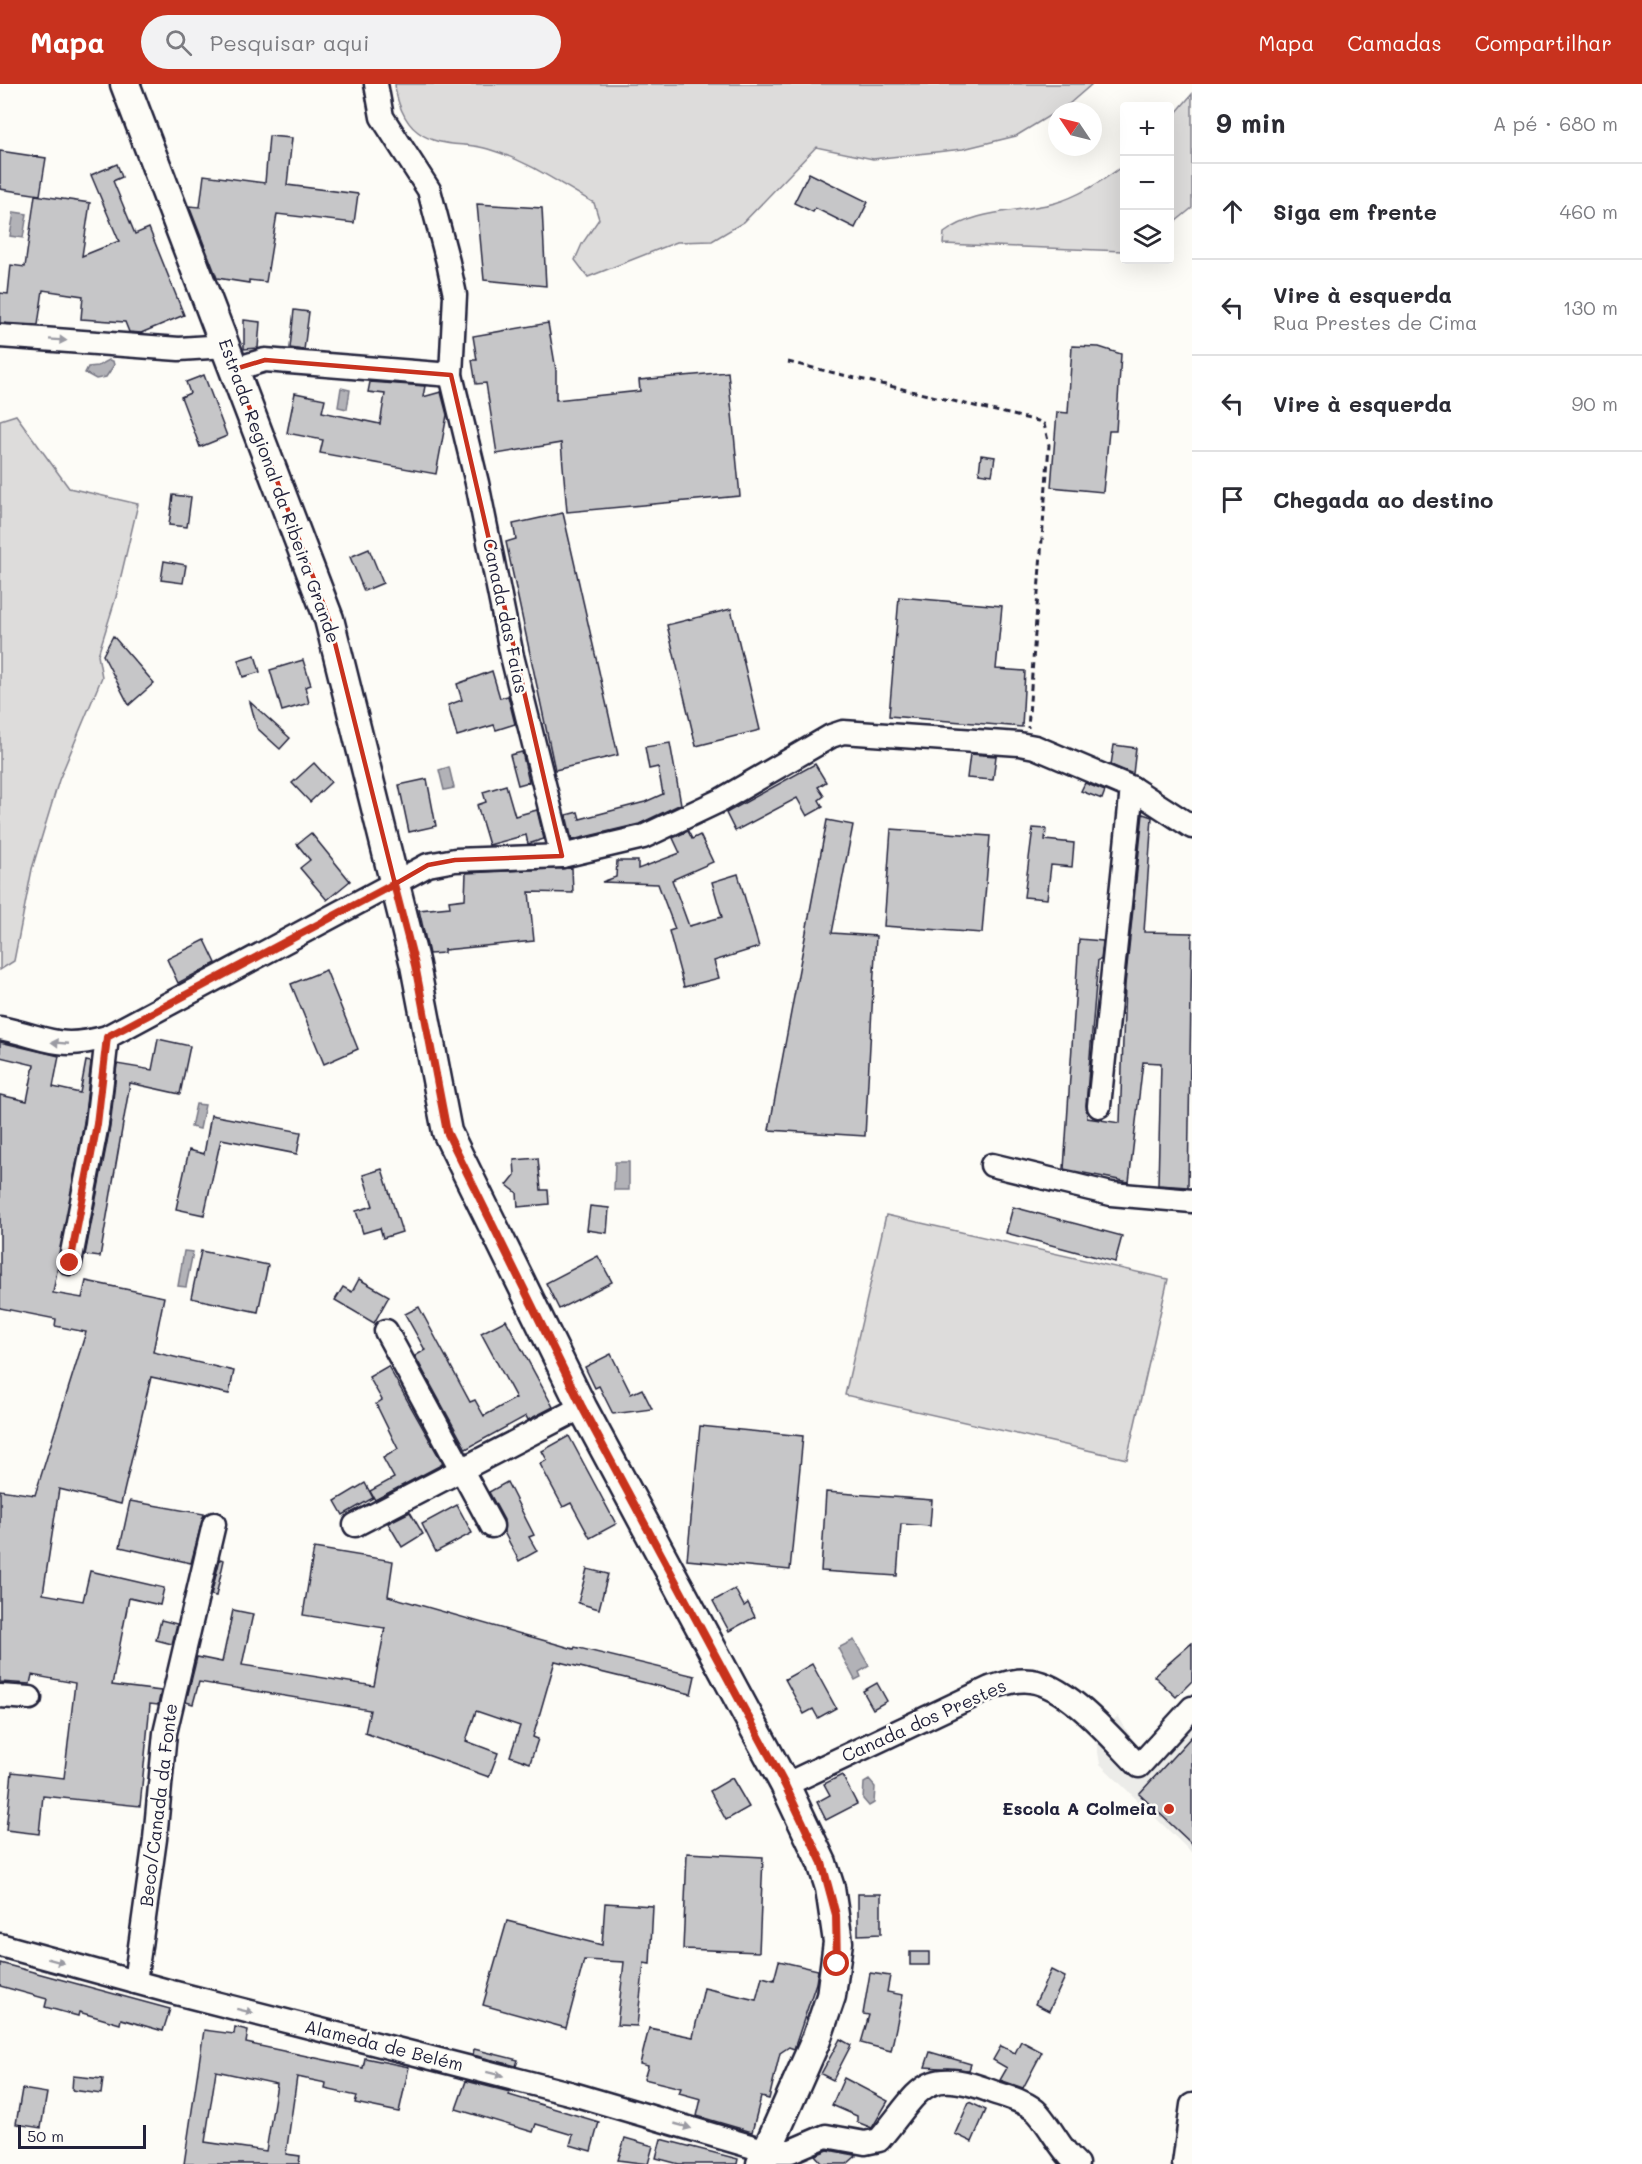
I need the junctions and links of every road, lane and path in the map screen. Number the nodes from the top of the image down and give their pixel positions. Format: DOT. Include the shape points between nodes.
graph roads {
  1 [pos="125,84"];
  2 [pos="376,84"];
  3 [pos="0,336"];
  4 [pos="230,358"];
  5 [pos="788,362"];
  6 [pos="452,375"];
  7 [pos="1027,745"];
  8 [pos="1132,788"];
  9 [pos="1192,827"];
  10 [pos="562,856"];
  11 [pos="394,884"];
  12 [pos="0,1028"];
  13 [pos="107,1037"];
  14 [pos="1099,1106"];
  15 [pos="992,1165"];
  16 [pos="1192,1201"];
  17 [pos="70,1263"];
  18 [pos="386,1331"];
  19 [pos="582,1407"];
  20 [pos="461,1470"];
  21 [pos="214,1524"];
  22 [pos="355,1525"];
  23 [pos="492,1526"];
  24 [pos="0,1696"];
  25 [pos="30,1698"];
  26 [pos="1192,1708"];
  27 [pos="785,1785"];
  28 [pos="0,1945"];
  29 [pos="135,1982"];
  30 [pos="1192,2105"];
  31 [pos="764,2157"];
  32 [pos="1077,2164"];
  33 [pos="1184,2164"];
  1 -- 4 [label="main road, Estrada Regional da Ribeira Grande"];
  2 -- 6 [label="street, Canada das Faias" via="382,117 429,190 448,262 455,295"];
  3 -- 4 [label="street, one-way" via="179,349"];
  4 -- 6 [label="street"];
  4 -- 11 [label="main road, Estrada Regional da Ribeira Grande" via="329,619"];
  5 -- 7 [label="path" via="1044,424 1049,445"];
  6 -- 10 [label="street, Canada das Faias" via="512,656"];
  7 -- 8 [label="street"];
  7 -- 10 [label="street" via="843,732 721,801 644,837"];
  8 -- 9 [label="street"];
  8 -- 14 [label="street"];
  10 -- 11 [label="street" via="455,860 428,865"];
  11 -- 13 [label="street"];
  11 -- 19 [label="main road, Estrada Regional da Ribeira Grande" via="415,965 447,1132"];
  13 -- 12 [label="street, one-way" via="66,1044"];
  13 -- 17 [label="street" via="97,1124"];
  15 -- 16 [label="street" via="1112,1194"];
  18 -- 20 [label="street"];
  19 -- 20 [label="street"];
  19 -- 27 [label="main road, Estrada Regional da Ribeira Grande"];
  20 -- 22 [label="street"];
  20 -- 23 [label="street"];
  21 -- 29 [label="street, Beco/Canada da Fonte" via="165,1733"];
  24 -- 25 [label="street"];
  26 -- 27 [label="street, Canada dos Prestes" via="1139,1766 1054,1688 1031,1681 1013,1681 990,1688"];
  27 -- 31 [label="main road, Estrada Regional da Ribeira Grande" via="830,1888 836,1915 837,1964 816,2040"];
  28 -- 29 [label="street, Alameda de Belém, one-way"];
  29 -- 31 [label="street, Alameda de Belém, one-way" via="573,2094"];
  30 -- 33 [label="street"];
  31 -- 32 [label="street" via="826,2136 871,2143 879,2140 915,2093 939,2080 957,2079 1037,2112 1061,2149"];
}
